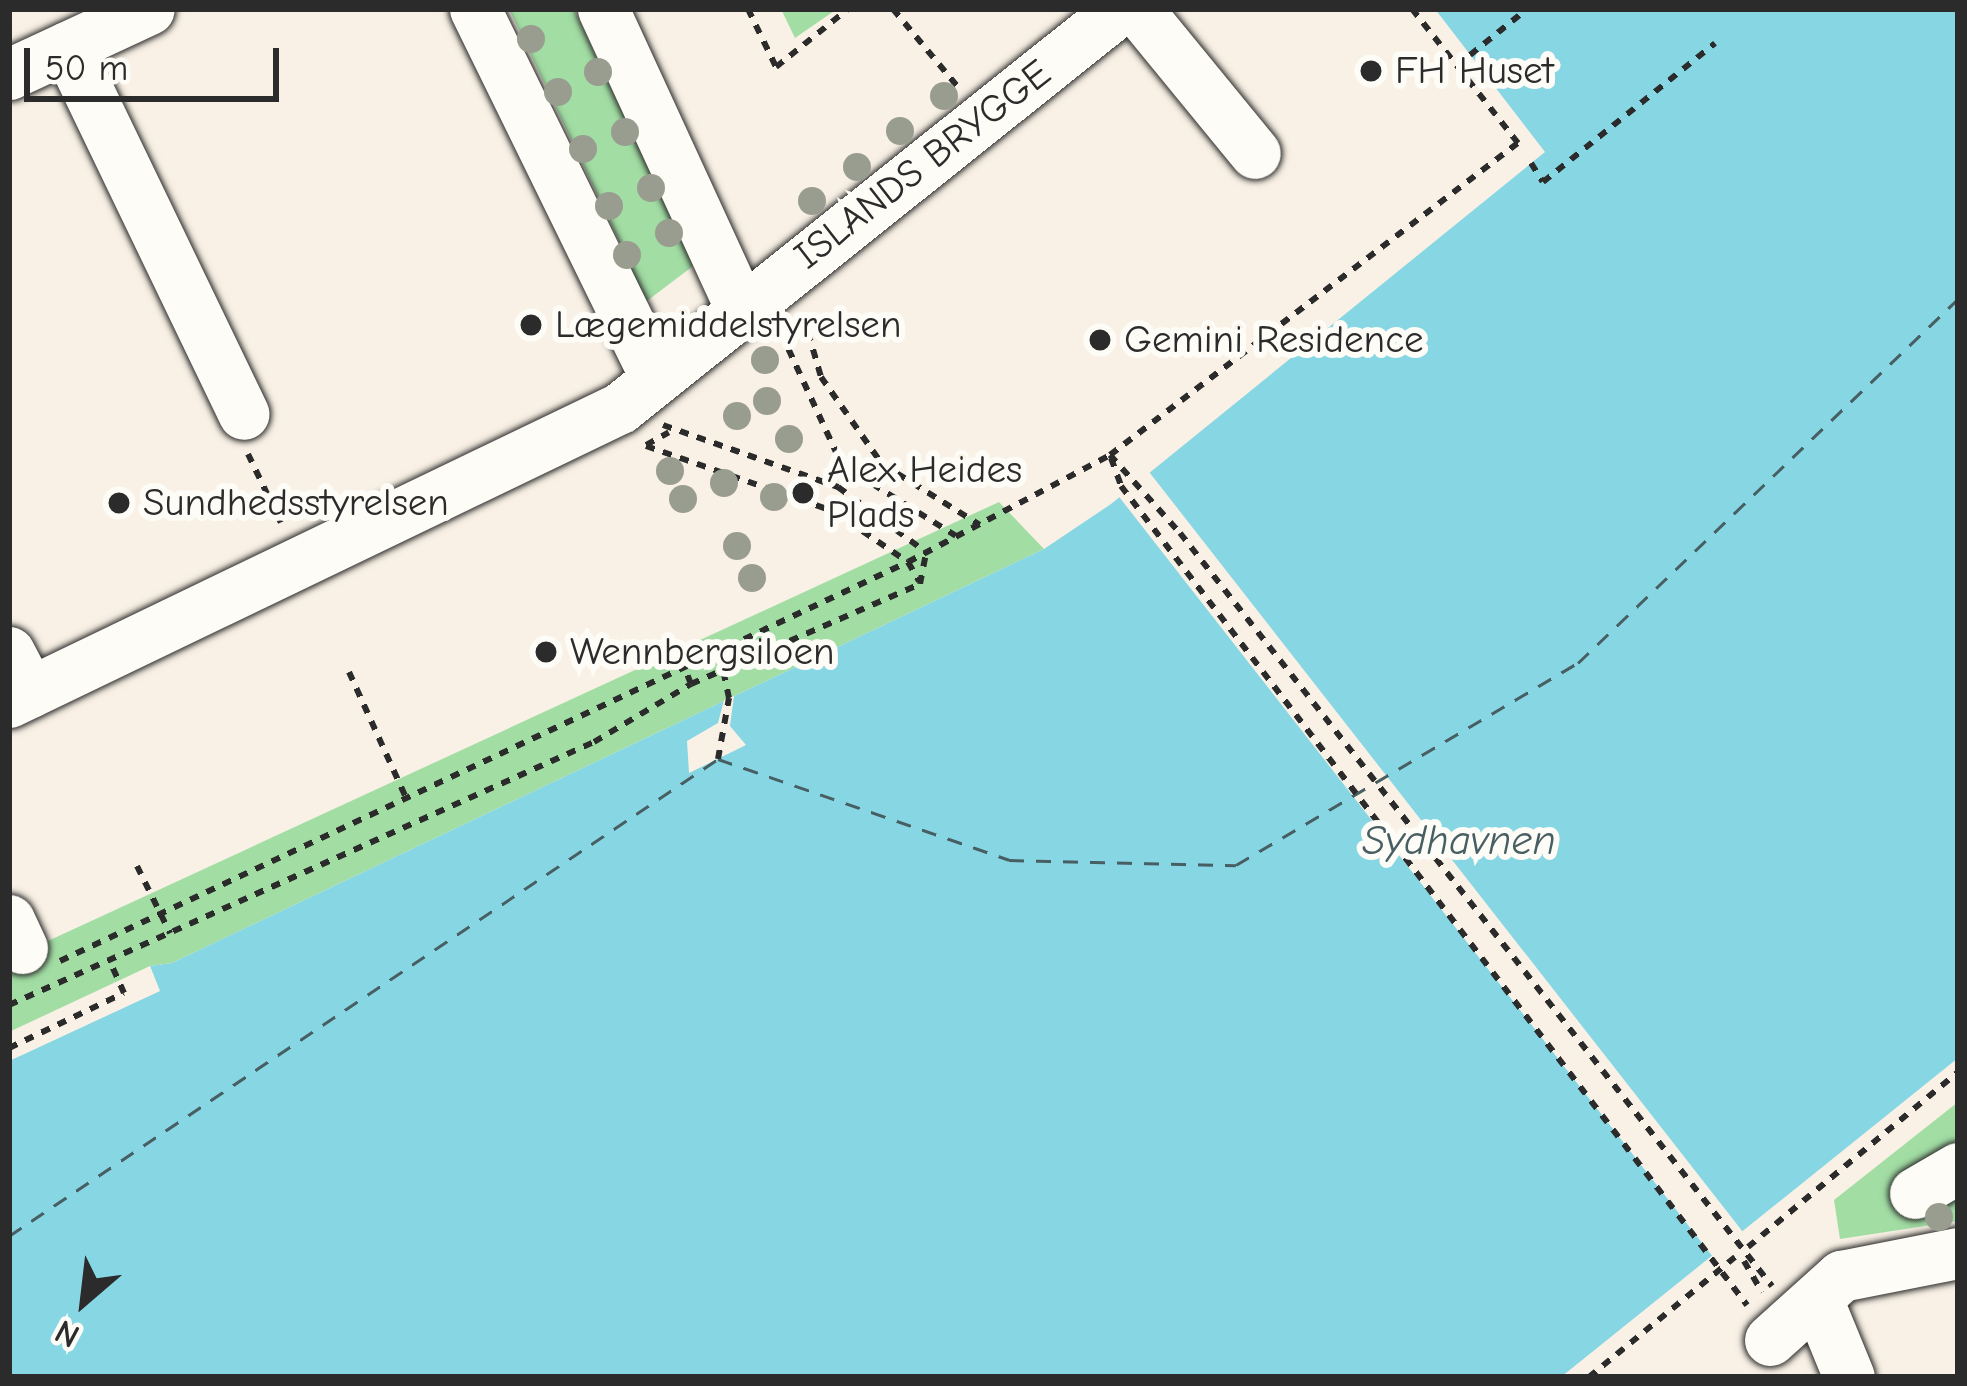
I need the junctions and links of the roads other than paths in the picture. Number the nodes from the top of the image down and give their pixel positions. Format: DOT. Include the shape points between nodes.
graph roads {
  1 [pos="148,9"];
  2 [pos="475,9"];
  3 [pos="603,9"];
  4 [pos="1120,13"];
  5 [pos="67,47"];
  6 [pos="9,74"];
  7 [pos="1179,113"];
  8 [pos="1255,153"];
  9 [pos="764,291"];
  10 [pos="638,394"];
  11 [pos="244,414"];
  12 [pos="16,682"];
  13 [pos="1958,1253"];
  14 [pos="1829,1288"];
  15 [pos="1770,1340"];
  16 [pos="1849,1377"];
  1 -- 5 [label="street"];
  2 -- 10 [label="street"];
  3 -- 9 [label="street"];
  4 -- 7 [label="street"];
  4 -- 8 [label="street"];
  4 -- 9 [label="street, ISLANDS BRYGGE"];
  5 -- 6 [label="street"];
  5 -- 11 [label="street"];
  9 -- 10 [label="street, ISLANDS BRYGGE"];
  10 -- 12 [label="street, ISLANDS BRYGGE"];
  13 -- 14 [label="street"];
  14 -- 15 [label="street"];
  14 -- 16 [label="street"];
}
